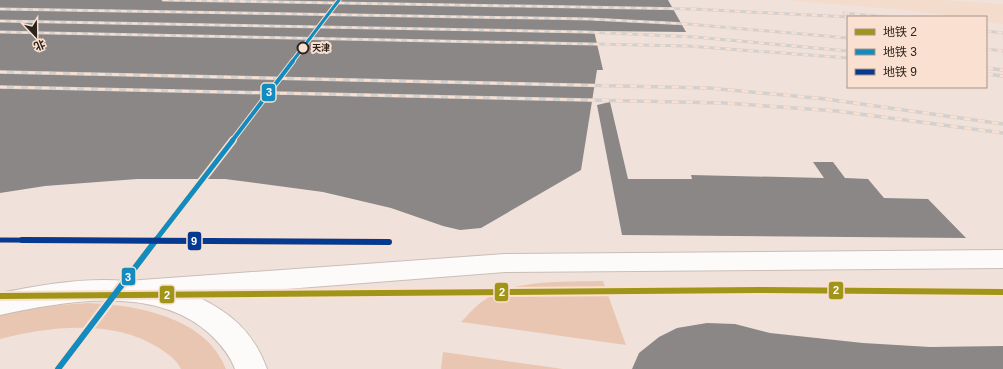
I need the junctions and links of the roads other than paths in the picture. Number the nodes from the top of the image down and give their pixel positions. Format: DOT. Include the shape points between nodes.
graph roads {
  1 [pos="1003,260"];
  2 [pos="129,291"];
  3 [pos="0,304"];
  4 [pos="251,369"];
  1 -- 2 [label="street" via="505,263"];
  2 -- 3 [label="street" via="60,294"];
  2 -- 4 [label="street" via="173,299 207,314 224,327 238,343"];
}
